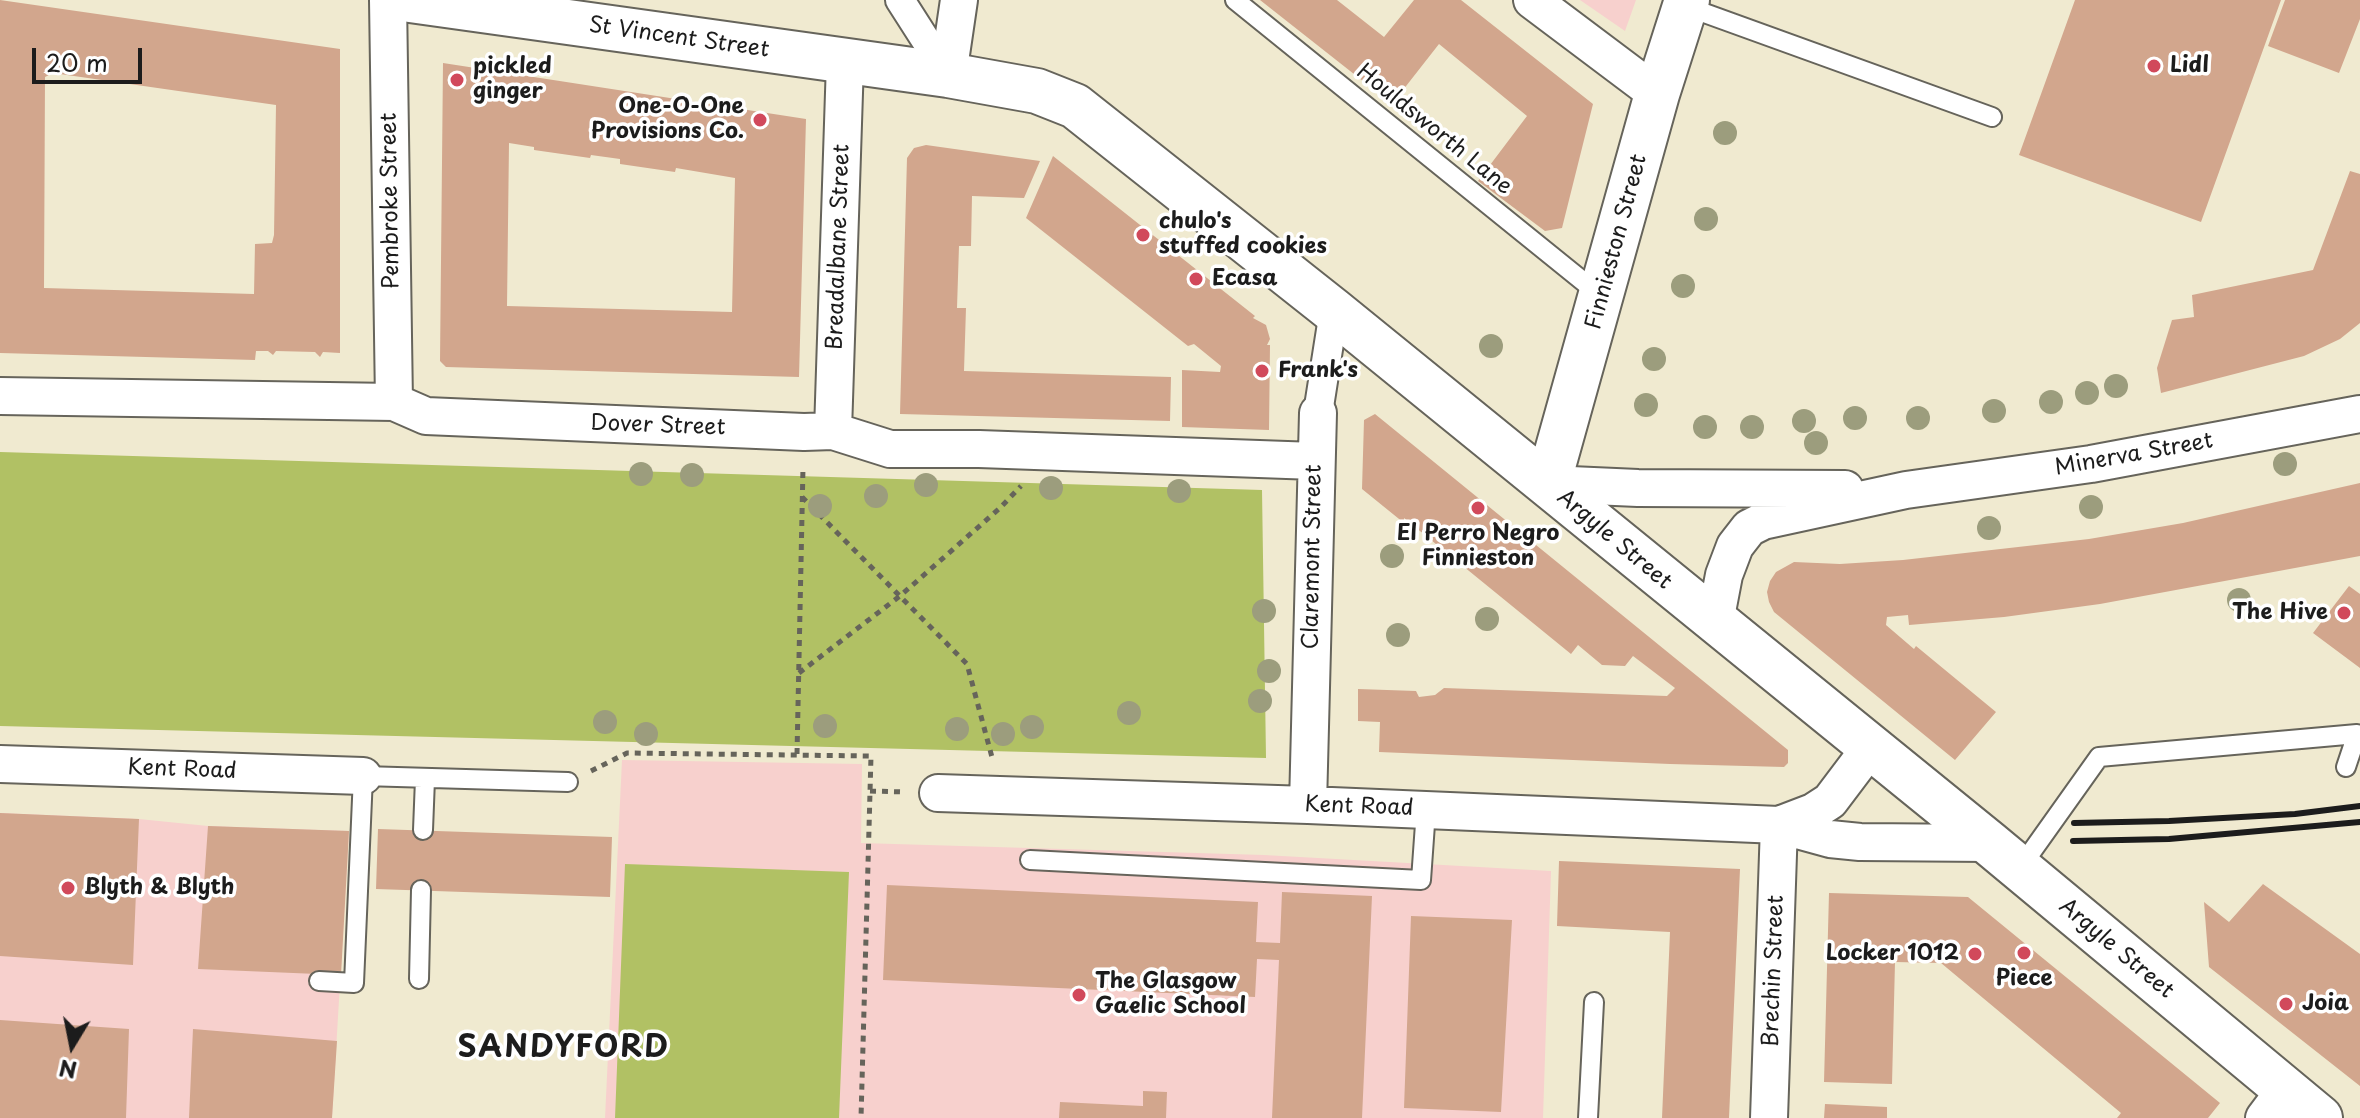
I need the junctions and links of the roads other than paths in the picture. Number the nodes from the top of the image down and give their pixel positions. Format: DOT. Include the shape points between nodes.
graph roads {
  1 [pos="388,0"];
  2 [pos="410,0"];
  3 [pos="900,0"];
  4 [pos="959,0"];
  5 [pos="1235,0"];
  6 [pos="1532,0"];
  7 [pos="1686,3"];
  8 [pos="845,62"];
  9 [pos="948,75"];
  10 [pos="1657,94"];
  11 [pos="1992,117"];
  12 [pos="1602,297"];
  13 [pos="1334,311"];
  14 [pos="0,396"];
  15 [pos="394,402"];
  16 [pos="1318,413"];
  17 [pos="2360,414"];
  18 [pos="818,432"];
  19 [pos="1315,461"];
  20 [pos="1548,484"];
  21 [pos="1906,490"];
  22 [pos="1715,622"];
  23 [pos="1870,748"];
  24 [pos="0,764"];
  25 [pos="2346,767"];
  26 [pos="363,776"];
  27 [pos="425,779"];
  28 [pos="568,782"];
  29 [pos="938,793"];
  30 [pos="1308,805"];
  31 [pos="1426,810"];
  32 [pos="1779,825"];
  33 [pos="423,830"];
  34 [pos="2004,856"];
  35 [pos="1030,860"];
  36 [pos="421,890"];
  37 [pos="419,979"];
  38 [pos="319,981"];
  39 [pos="1594,1002"];
  40 [pos="2274,1104"];
  41 [pos="1588,1118"];
  42 [pos="1769,1118"];
  43 [pos="2320,1118"];
  1 -- 15 [label="street, Pembroke Street"];
  2 -- 8 [label="street, St Vincent Street"];
  3 -- 9 [label="street"];
  4 -- 9 [label="street"];
  5 -- 12 [label="lane, Houldsworth Lane"];
  6 -- 10 [label="street"];
  7 -- 10 [label="street, Finnieston Street"];
  7 -- 11 [label="lane"];
  8 -- 9 [label="street, St Vincent Street"];
  8 -- 18 [label="street, Breadalbane Street"];
  9 -- 13 [label="street, Argyle Street" via="1037,91 1075,106"];
  10 -- 12 [label="street, Finnieston Street"];
  12 -- 20 [label="street, Finnieston Street"];
  13 -- 16 [label="street, Claremont Street"];
  13 -- 20 [label="street, Argyle Street"];
  14 -- 15 [label="street, Dover Street"];
  15 -- 18 [label="street, Dover Street" via="426,416"];
  16 -- 19 [label="street, Claremont Street"];
  17 -- 21 [label="street, Minerva Street" via="2091,464"];
  18 -- 19 [label="street, Dover Street" via="890,449"];
  19 -- 30 [label="street, Claremont Street"];
  20 -- 21 [label="street, Minerva Street"];
  20 -- 22 [label="street, Argyle Street"];
  21 -- 22 [label="street, Minerva Street" via="1749,528 1724,575"];
  22 -- 23 [label="street, Argyle Street"];
  23 -- 32 [label="street, Kent Road" via="1830,801"];
  23 -- 34 [label="street, Argyle Street"];
  24 -- 26 [label="street, Kent Road"];
  25 -- 34 [label="lane" via="2357,734 2099,757"];
  26 -- 27 [label="lane"];
  26 -- 38 [label="lane" via="354,983"];
  27 -- 28 [label="lane"];
  27 -- 33 [label="lane"];
  29 -- 30 [label="street, Kent Road"];
  30 -- 31 [label="street, Kent Road"];
  31 -- 32 [label="street, Kent Road"];
  31 -- 35 [label="lane" via="1421,880"];
  32 -- 34 [label="street, Kent Road" via="1830,839"];
  32 -- 42 [label="street, Brechin Street"];
  34 -- 40 [label="street, Argyle Street"];
  36 -- 37 [label="lane"];
  39 -- 41 [label="lane"];
  40 -- 43 [label="street, Argyle Street"];
}
